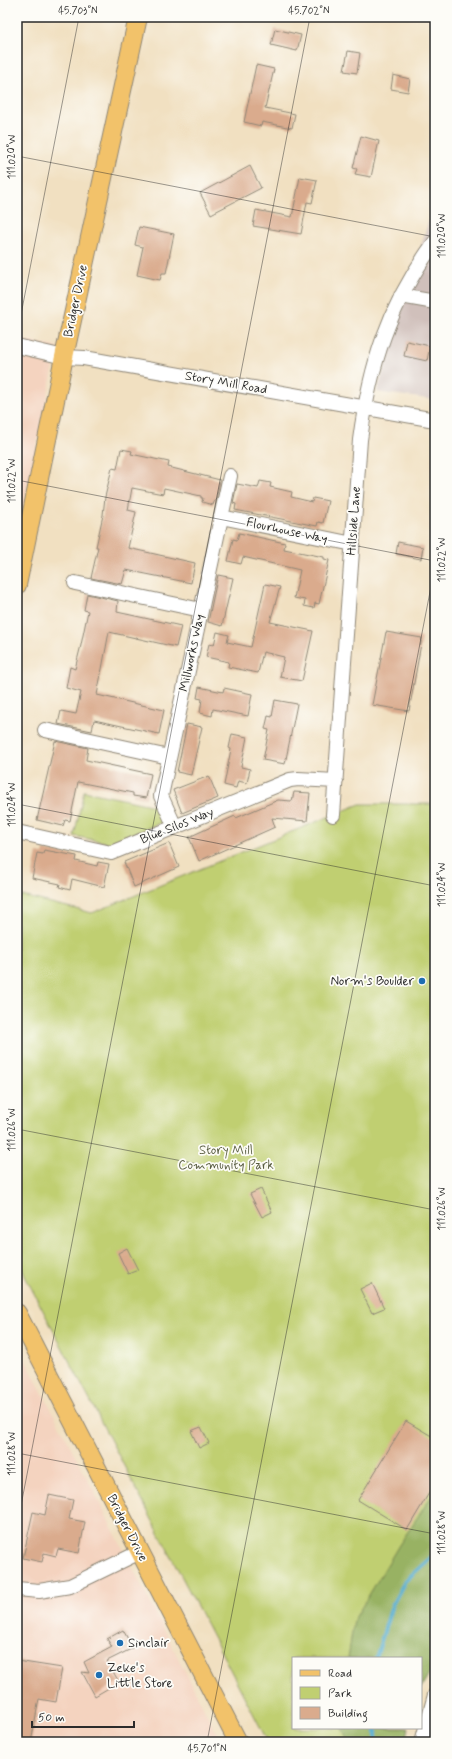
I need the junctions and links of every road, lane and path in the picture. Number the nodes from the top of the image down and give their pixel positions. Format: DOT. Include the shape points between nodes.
graph roads {
  1 [pos="138,17"];
  2 [pos="435,242"];
  3 [pos="400,296"];
  4 [pos="435,302"];
  5 [pos="17,346"];
  6 [pos="64,357"];
  7 [pos="365,407"];
  8 [pos="435,420"];
  9 [pos="230,476"];
  10 [pos="221,517"];
  11 [pos="353,544"];
  12 [pos="75,583"];
  13 [pos="17,585"];
  14 [pos="201,610"];
  15 [pos="45,730"];
  16 [pos="169,757"];
  17 [pos="336,781"];
  18 [pos="333,815"];
  19 [pos="175,827"];
  20 [pos="17,832"];
  21 [pos="17,1313"];
  22 [pos="140,1552"];
  23 [pos="17,1589"];
  24 [pos="435,1695"];
  25 [pos="238,1742"];
  26 [pos="422,1742"];
  1 -- 6 [label="main road, Bridger Drive"];
  2 -- 3 [label="street, Hillside Lane"];
  3 -- 4 [label="street"];
  3 -- 7 [label="street, Hillside Lane" via="372,370"];
  5 -- 6 [label="street, Story Mill Road"];
  6 -- 7 [label="street, Story Mill Road" via="84,358"];
  6 -- 13 [label="main road, Bridger Drive"];
  7 -- 8 [label="street, Story Mill Road"];
  7 -- 11 [label="street, Hillside Lane" via="360,440"];
  9 -- 10 [label="street, Millworks Way"];
  10 -- 11 [label="street, Flourhouse Way"];
  10 -- 14 [label="street, Millworks Way"];
  11 -- 17 [label="street, Hillside Lane"];
  12 -- 14 [label="street"];
  14 -- 16 [label="street, Millworks Way"];
  15 -- 16 [label="street"];
  16 -- 19 [label="street, Millworks Way" via="161,796"];
  17 -- 18 [label="street, Hillside Lane"];
  17 -- 19 [label="street, Blue Silos Way" via="298,778 290,780"];
  19 -- 20 [label="street, Blue Silos Way" via="111,853"];
  21 -- 22 [label="main road, Bridger Drive"];
  22 -- 23 [label="street" via="70,1586 39,1591"];
  22 -- 25 [label="main road, Bridger Drive"];
  24 -- 26 [label="street"];
}
